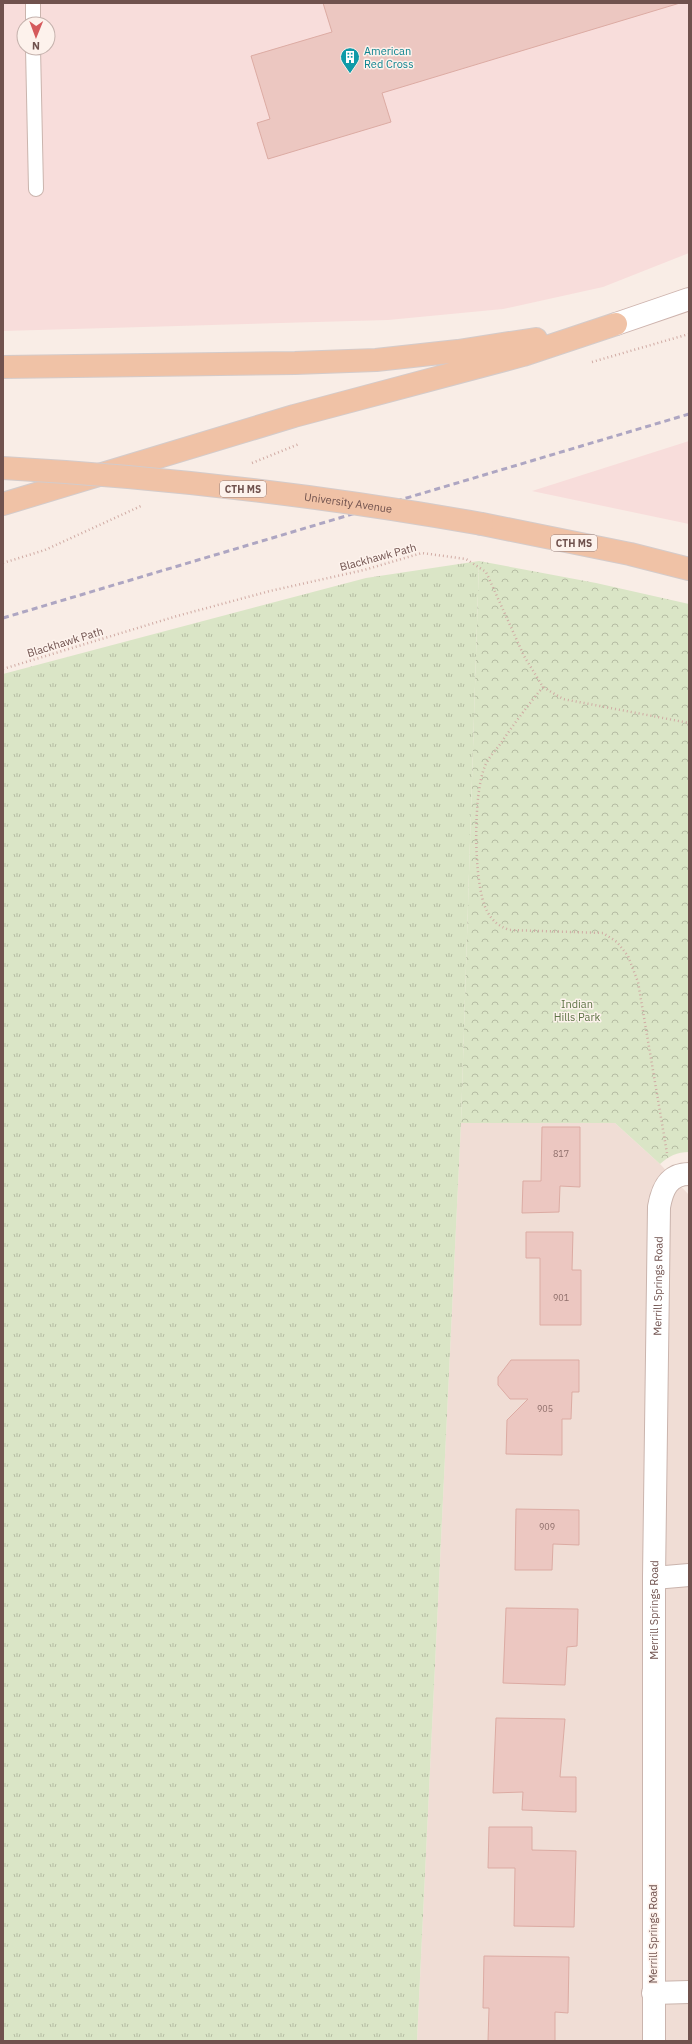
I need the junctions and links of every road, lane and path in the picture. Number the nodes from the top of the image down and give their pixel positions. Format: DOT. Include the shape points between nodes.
graph roads {
  1 [pos="33,3"];
  2 [pos="32,16"];
  3 [pos="33,56"];
  4 [pos="36,189"];
  5 [pos="689,299"];
  6 [pos="616,324"];
  7 [pos="689,334"];
  8 [pos="591,362"];
  9 [pos="3,366"];
  10 [pos="305,442"];
  11 [pos="246,465"];
  12 [pos="3,468"];
  13 [pos="3,504"];
  14 [pos="142,506"];
  15 [pos="3,563"];
  16 [pos="689,569"];
  17 [pos="3,669"];
  18 [pos="543,687"];
  19 [pos="689,724"];
  20 [pos="677,1178"];
  21 [pos="689,1575"];
  22 [pos="654,1578"];
  23 [pos="689,1992"];
  24 [pos="653,1993"];
  25 [pos="654,2041"];
  1 -- 2 [label="lane"];
  3 -- 4 [label="lane"];
  5 -- 6 [label="street"];
  6 -- 9 [label="main road" via="503,345 399,358 295,363"];
  6 -- 13 [label="main road" via="524,355 294,416"];
  7 -- 8 [label="path"];
  10 -- 11 [label="path"];
  12 -- 16 [label="main road, University Avenue / CTH MS, bridge" via="130,477 328,499 509,529"];
  14 -- 15 [label="path" via="45,550"];
  17 -- 18 [label="path, Blackhawk Path" via="177,616 270,591 364,570 422,553 466,559 486,572 524,656"];
  18 -- 19 [label="path, Blackhawk Path" via="563,699"];
  18 -- 20 [label="path" via="485,765 478,809 479,887 486,911 496,924 509,930 603,933 616,942 628,956 638,982 667,1158"];
  20 -- 22 [label="street, Merrill Springs Road" via="662,1191 658,1207"];
  21 -- 22 [label="street"];
  22 -- 24 [label="street, Merrill Springs Road"];
  23 -- 24 [label="street"];
  24 -- 25 [label="street, Merrill Springs Road"];
}
